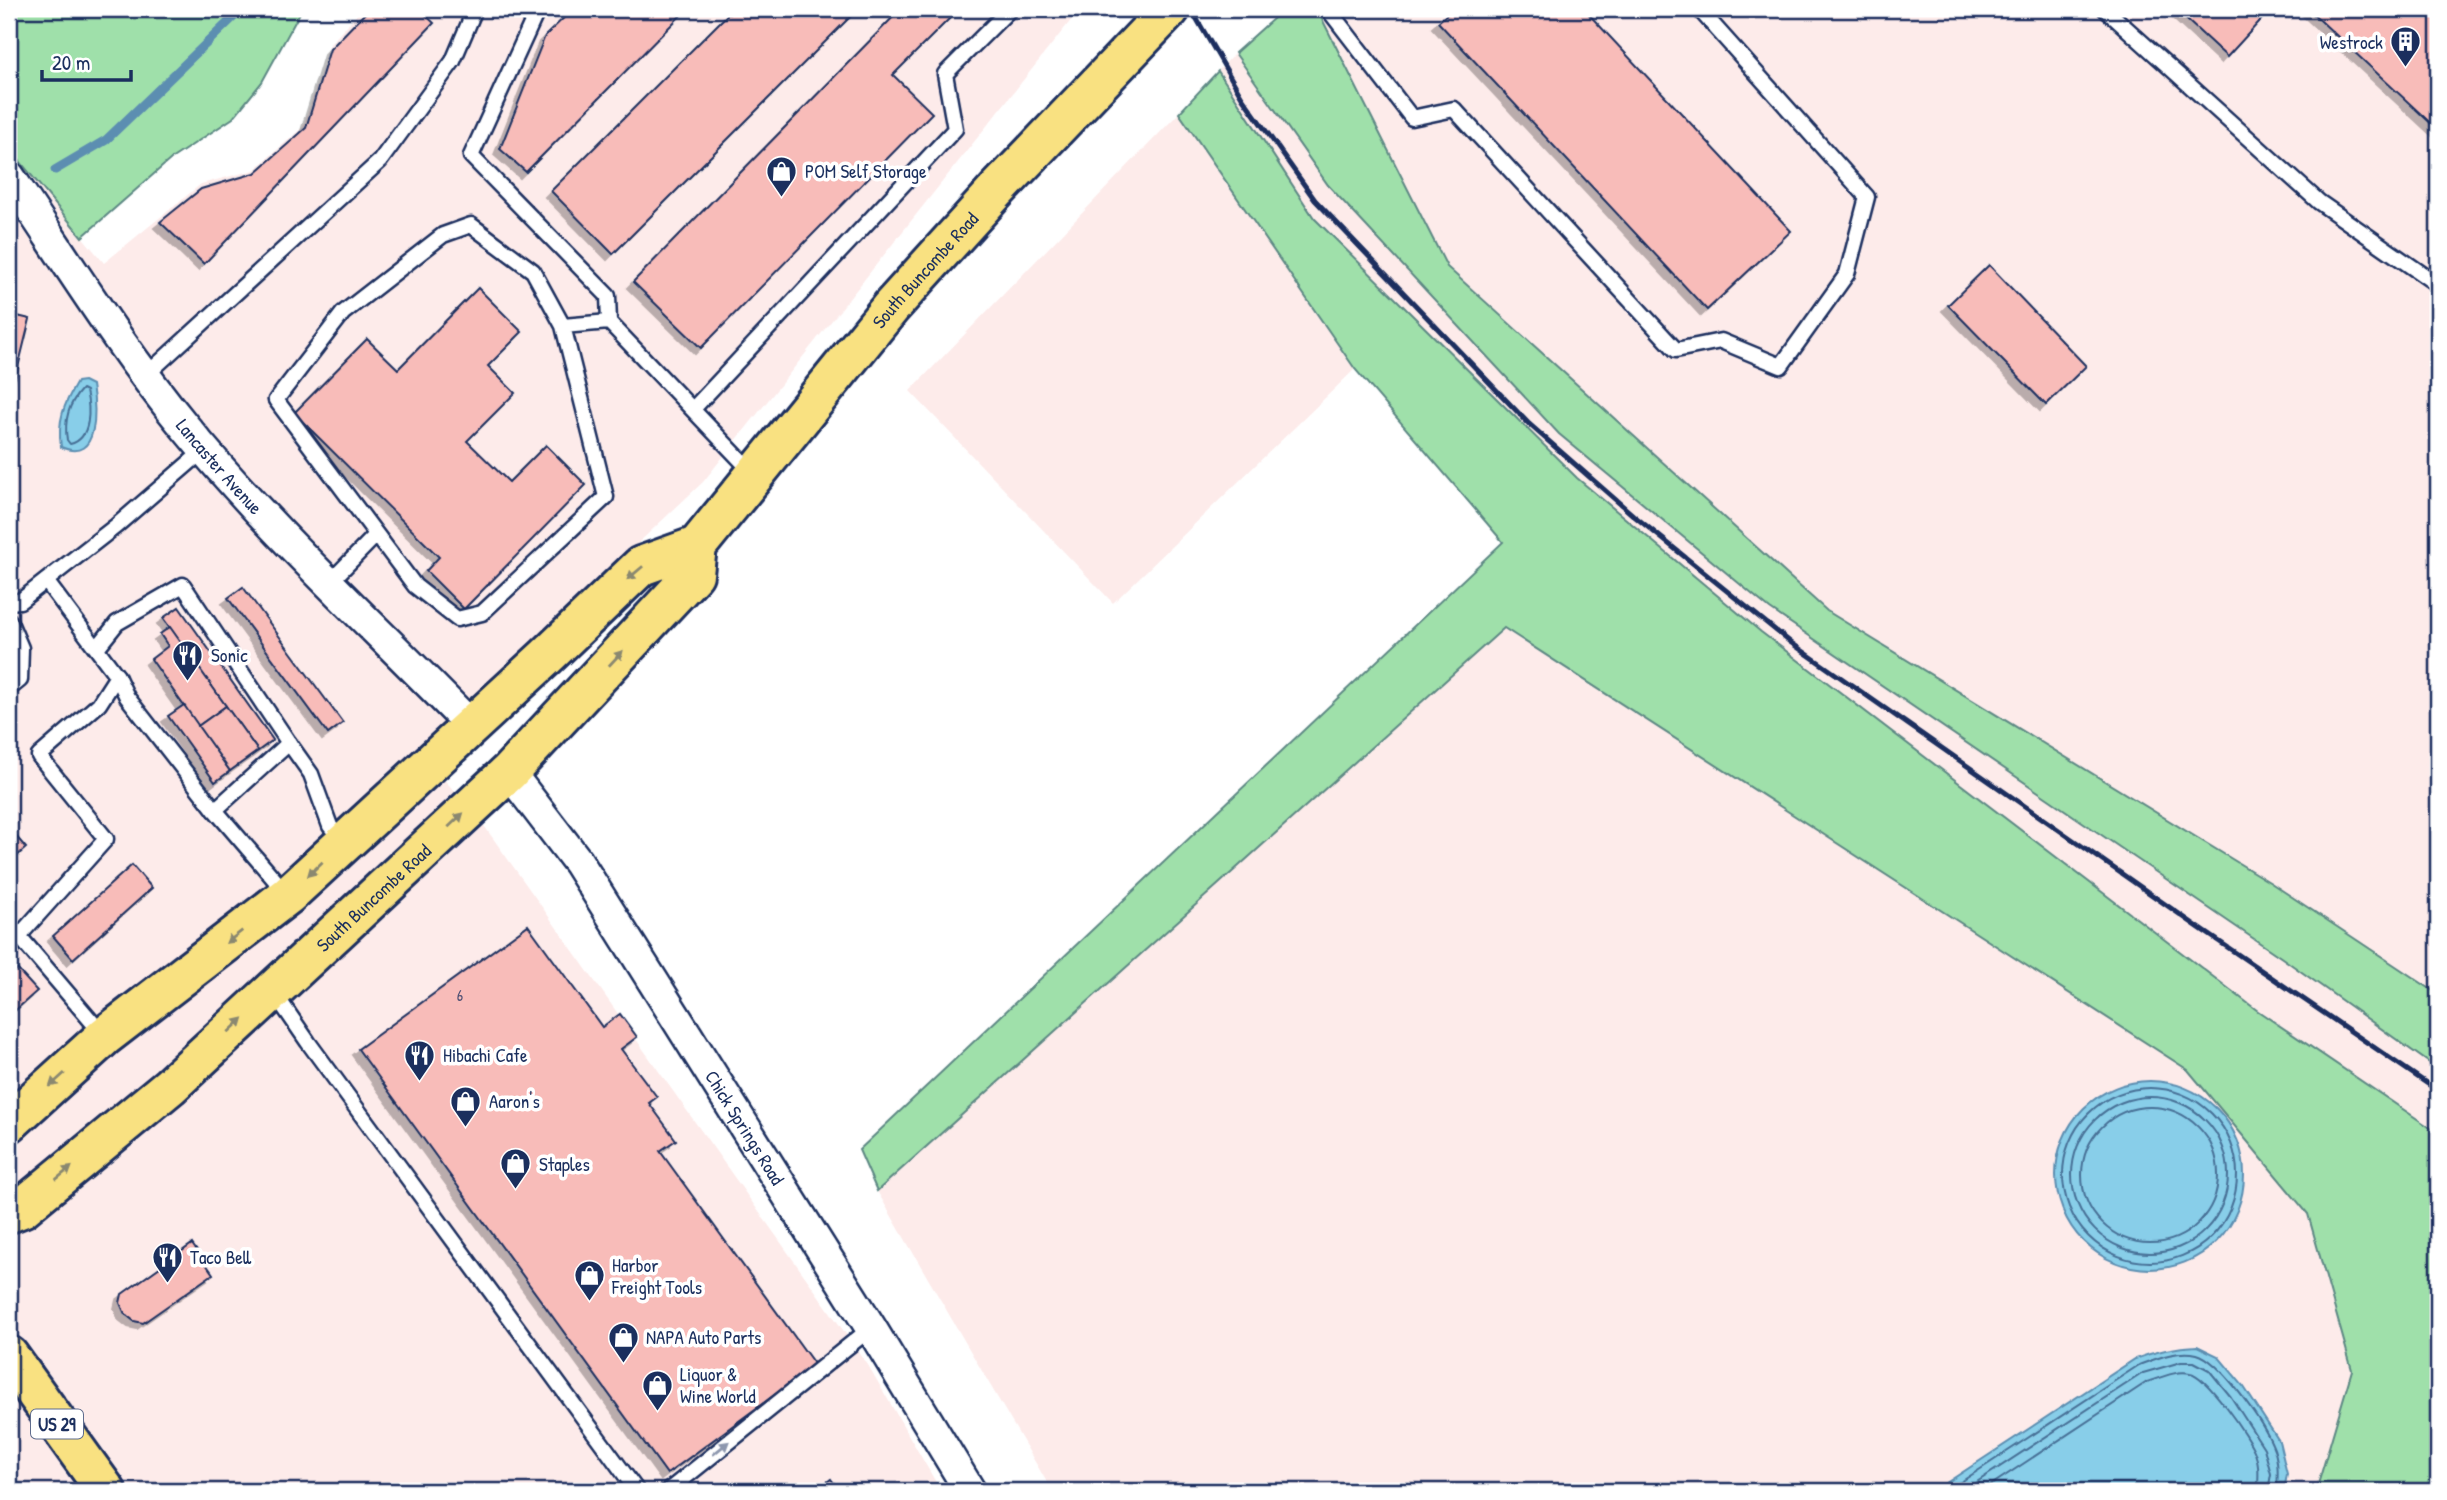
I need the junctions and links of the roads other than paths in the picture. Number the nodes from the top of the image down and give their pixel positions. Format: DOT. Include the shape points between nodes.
graph roads {
  1 [pos="475,9"];
  2 [pos="538,9"];
  3 [pos="1010,9"];
  4 [pos="1170,9"];
  5 [pos="1699,9"];
  6 [pos="2105,9"];
  7 [pos="1332,11"];
  8 [pos="9,176"];
  9 [pos="2438,285"];
  10 [pos="609,323"];
  11 [pos="563,326"];
  12 [pos="145,376"];
  13 [pos="693,409"];
  14 [pos="204,450"];
  15 [pos="754,474"];
  16 [pos="376,535"];
  17 [pos="697,546"];
  18 [pos="46,581"];
  19 [pos="330,582"];
  20 [pos="9,602"];
  21 [pos="9,620"];
  22 [pos="97,648"];
  23 [pos="117,676"];
  24 [pos="9,689"];
  25 [pos="470,725"];
  26 [pos="289,743"];
  27 [pos="509,772"];
  28 [pos="215,810"];
  29 [pos="343,842"];
  30 [pos="288,895"];
  31 [pos="14,940"];
  32 [pos="272,990"];
  33 [pos="105,1037"];
  34 [pos="9,1123"];
  35 [pos="9,1213"];
  36 [pos="871,1328"];
  37 [pos="9,1356"];
  38 [pos="106,1491"];
  39 [pos="637,1491"];
  40 [pos="668,1491"];
  41 [pos="970,1491"];
  1 -- 12 [label="lane" via="453,61 380,161"];
  2 -- 10 [label="lane" via="471,156 608,296"];
  3 -- 13 [label="lane" via="945,74 955,129"];
  4 -- 15 [label="main road, South Buncombe Road" via="891,307"];
  5 -- 7 [label="lane" via="1867,197 1847,274 1781,366 1721,341 1676,350 1454,109 1412,118"];
  6 -- 9 [label="lane" via="2319,202"];
  8 -- 12 [label="street, Lancaster Avenue"];
  10 -- 11 [label="lane"];
  10 -- 13 [label="lane"];
  11 -- 16 [label="lane" via="607,497 482,612 457,618 415,586"];
  11 -- 16 [label="lane" via="533,271 471,225 443,235 343,313 276,400"];
  12 -- 14 [label="street, Lancaster Avenue"];
  13 -- 15 [label="lane"];
  14 -- 18 [label="lane"];
  14 -- 19 [label="street, Lancaster Avenue"];
  15 -- 17 [label="main road, South Buncombe Road"];
  16 -- 19 [label="lane"];
  17 -- 25 [label="main road, one-way" via="641,566"];
  27 -- 17 [label="main road, South Buncombe Road, one-way" via="694,574"];
  18 -- 20 [label="lane" via="20,601"];
  18 -- 22 [label="lane"];
  19 -- 25 [label="street, Lancaster Avenue"];
  21 -- 24 [label="lane" via="21,648 20,680"];
  22 -- 23 [label="lane"];
  22 -- 26 [label="lane" via="117,623 183,585"];
  23 -- 28 [label="lane" via="127,697"];
  23 -- 31 [label="lane" via="99,704 39,756 106,839"];
  25 -- 29 [label="main road"];
  26 -- 28 [label="lane"];
  26 -- 29 [label="lane" via="311,774 330,826"];
  32 -- 27 [label="main road, South Buncombe Road, one-way"];
  27 -- 36 [label="street, Chick Springs Road" via="578,862"];
  28 -- 30 [label="lane"];
  29 -- 30 [label="main road, one-way"];
  30 -- 33 [label="main road, one-way"];
  31 -- 33 [label="lane"];
  35 -- 32 [label="main road, South Buncombe Road, one-way" via="22,1208 170,1086"];
  32 -- 39 [label="lane"];
  33 -- 34 [label="main road, one-way"];
  40 -- 36 [label="lane, one-way"];
  36 -- 41 [label="street, Chick Springs Road"];
  37 -- 38 [label="main road, US 29"];
}
